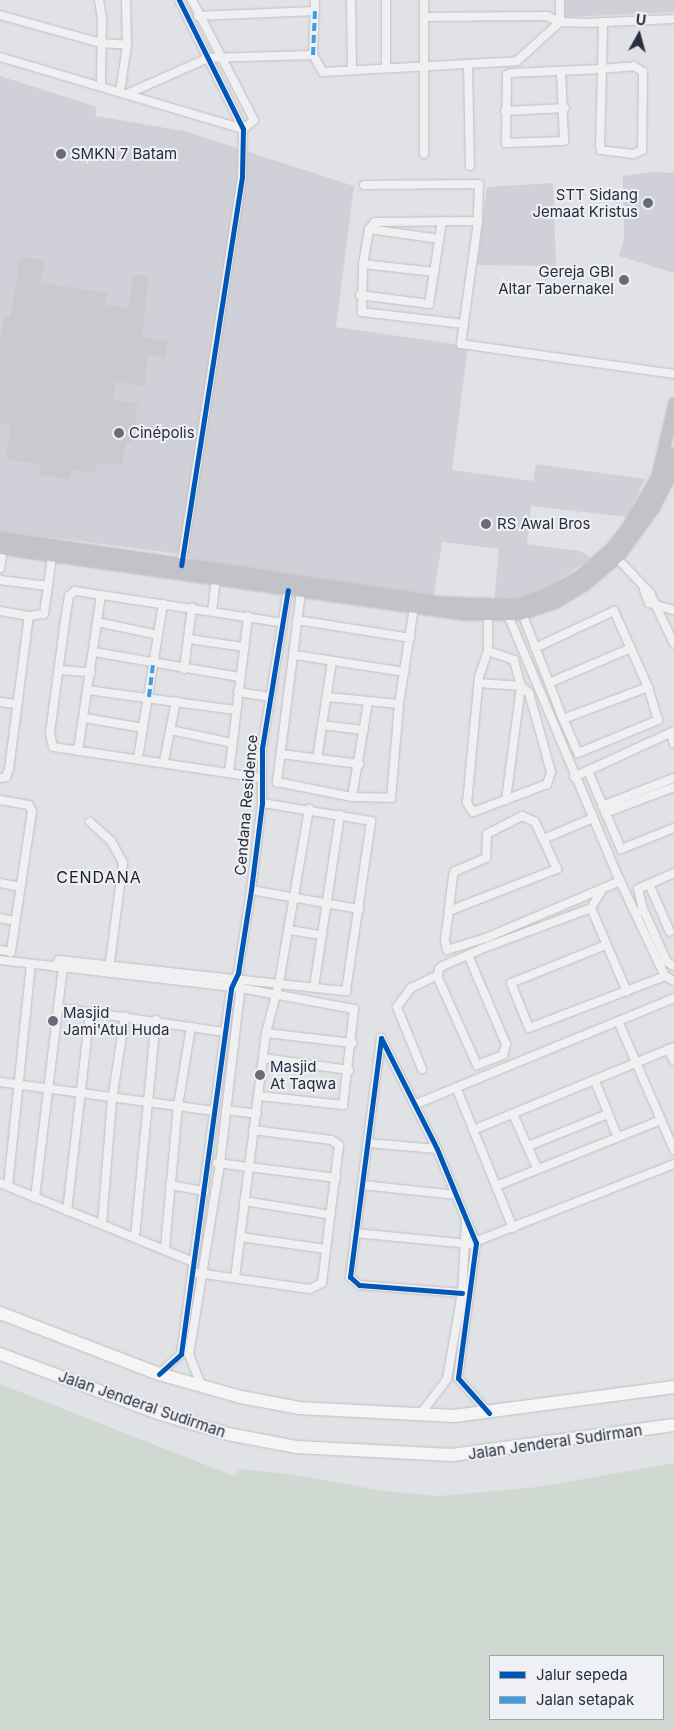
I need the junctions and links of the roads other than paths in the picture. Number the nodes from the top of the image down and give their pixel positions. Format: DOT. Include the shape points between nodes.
graph roads {
  1 [pos="99,0"];
  2 [pos="126,0"];
  3 [pos="179,0"];
  4 [pos="192,0"];
  5 [pos="315,0"];
  6 [pos="351,0"];
  7 [pos="386,0"];
  8 [pos="424,0"];
  9 [pos="560,0"];
  10 [pos="315,11"];
  11 [pos="0,15"];
  12 [pos="198,16"];
  13 [pos="425,18"];
  14 [pos="674,19"];
  15 [pos="560,22"];
  16 [pos="603,22"];
  17 [pos="101,43"];
  18 [pos="127,45"];
  19 [pos="314,55"];
  20 [pos="0,57"];
  21 [pos="208,58"];
  22 [pos="222,59"];
  23 [pos="424,64"];
  24 [pos="468,65"];
  25 [pos="386,66"];
  26 [pos="352,68"];
  27 [pos="602,69"];
  28 [pos="562,71"];
  29 [pos="101,86"];
  30 [pos="123,93"];
  31 [pos="565,108"];
  32 [pos="506,111"];
  33 [pos="243,129"];
  34 [pos="424,154"];
  35 [pos="470,166"];
  36 [pos="364,185"];
  37 [pos="442,221"];
  38 [pos="478,221"];
  39 [pos="369,229"];
  40 [pos="439,239"];
  41 [pos="363,264"];
  42 [pos="435,272"];
  43 [pos="360,295"];
  44 [pos="464,324"];
  45 [pos="674,374"];
  46 [pos="674,403"];
  47 [pos="670,453"];
  48 [pos="0,537"];
  49 [pos="1,548"];
  50 [pos="52,556"];
  51 [pos="616,557"];
  52 [pos="181,565"];
  53 [pos="0,568"];
  54 [pos="216,579"];
  55 [pos="0,580"];
  56 [pos="48,586"];
  57 [pos="288,590"];
  58 [pos="333,590"];
  59 [pos="301,592"];
  60 [pos="102,595"];
  61 [pos="163,604"];
  62 [pos="656,605"];
  63 [pos="414,607"];
  64 [pos="192,608"];
  65 [pos="674,610"];
  66 [pos="0,611"];
  67 [pos="212,611"];
  68 [pos="522,613"];
  69 [pos="508,615"];
  70 [pos="28,616"];
  71 [pos="248,616"];
  72 [pos="488,616"];
  73 [pos="297,620"];
  74 [pos="97,622"];
  75 [pos="283,623"];
  76 [pos="158,635"];
  77 [pos="411,638"];
  78 [pos="189,639"];
  79 [pos="674,644"];
  80 [pos="244,647"];
  81 [pos="535,648"];
  82 [pos="631,648"];
  83 [pos="488,651"];
  84 [pos="94,652"];
  85 [pos="295,655"];
  86 [pos="332,661"];
  87 [pos="154,663"];
  88 [pos="184,669"];
  89 [pos="59,670"];
  90 [pos="90,672"];
  91 [pos="405,672"];
  92 [pos="239,677"];
  93 [pos="479,683"];
  94 [pos="549,683"];
  95 [pos="521,686"];
  96 [pos="648,687"];
  97 [pos="87,690"];
  98 [pos="238,692"];
  99 [pos="270,697"];
  100 [pos="328,697"];
  101 [pos="149,698"];
  102 [pos="176,701"];
  103 [pos="0,702"];
  104 [pos="368,702"];
  105 [pos="17,704"];
  106 [pos="399,704"];
  107 [pos="235,710"];
  108 [pos="85,718"];
  109 [pos="563,719"];
  110 [pos="322,725"];
  111 [pos="143,728"];
  112 [pos="171,730"];
  113 [pos="364,730"];
  114 [pos="672,733"];
  115 [pos="232,743"];
  116 [pos="674,744"];
  117 [pos="78,751"];
  118 [pos="280,754"];
  119 [pos="138,758"];
  120 [pos="317,759"];
  121 [pos="164,761"];
  122 [pos="359,764"];
  123 [pos="588,771"];
  124 [pos="229,773"];
  125 [pos="574,777"];
  126 [pos="0,778"];
  127 [pos="261,778"];
  128 [pos="674,778"];
  129 [pos="674,787"];
  130 [pos="352,797"];
  131 [pos="0,800"];
  132 [pos="506,800"];
  133 [pos="262,803"];
  134 [pos="309,809"];
  135 [pos="603,809"];
  136 [pos="340,815"];
  137 [pos="594,818"];
  138 [pos="90,822"];
  139 [pos="674,828"];
  140 [pos="546,838"];
  141 [pos="674,873"];
  142 [pos="620,881"];
  143 [pos="0,883"];
  144 [pos="649,884"];
  145 [pos="21,887"];
  146 [pos="604,888"];
  147 [pos="251,890"];
  148 [pos="295,897"];
  149 [pos="326,903"];
  150 [pos="591,908"];
  151 [pos="359,909"];
  152 [pos="449,911"];
  153 [pos="640,911"];
  154 [pos="0,918"];
  155 [pos="15,921"];
  156 [pos="289,930"];
  157 [pos="672,931"];
  158 [pos="322,935"];
  159 [pos="658,936"];
  160 [pos="606,945"];
  161 [pos="0,950"];
  162 [pos="468,955"];
  163 [pos="0,960"];
  164 [pos="31,964"];
  165 [pos="110,965"];
  166 [pos="674,966"];
  167 [pos="59,968"];
  168 [pos="108,974"];
  169 [pos="438,975"];
  170 [pos="665,976"];
  171 [pos="237,977"];
  172 [pos="674,981"];
  173 [pos="279,983"];
  174 [pos="314,987"];
  175 [pos="231,988"];
  176 [pos="240,988"];
  177 [pos="626,992"];
  178 [pos="275,993"];
  179 [pos="674,998"];
  180 [pos="60,1008"];
  181 [pos="90,1013"];
  182 [pos="125,1016"];
  183 [pos="156,1020"];
  184 [pos="618,1021"];
  185 [pos="191,1026"];
  186 [pos="224,1032"];
  187 [pos="266,1033"];
  188 [pos="352,1043"];
  189 [pos="671,1048"];
  190 [pos="263,1058"];
  191 [pos="674,1061"];
  192 [pos="636,1063"];
  193 [pos="422,1069"];
  194 [pos="349,1070"];
  195 [pos="595,1081"];
  196 [pos="0,1082"];
  197 [pos="16,1085"];
  198 [pos="456,1088"];
  199 [pos="47,1090"];
  200 [pos="80,1095"];
  201 [pos="259,1096"];
  202 [pos="112,1100"];
  203 [pos="147,1103"];
  204 [pos="416,1104"];
  205 [pos="178,1106"];
  206 [pos="226,1110"];
  207 [pos="214,1111"];
  208 [pos="257,1114"];
  209 [pos="513,1114"];
  210 [pos="608,1114"];
  211 [pos="661,1120"];
  212 [pos="254,1130"];
  213 [pos="473,1130"];
  214 [pos="618,1138"];
  215 [pos="367,1143"];
  216 [pos="528,1146"];
  217 [pos="437,1150"];
  218 [pos="674,1150"];
  219 [pos="208,1163"];
  220 [pos="220,1163"];
  221 [pos="674,1164"];
  222 [pos="248,1166"];
  223 [pos="537,1168"];
  224 [pos="336,1178"];
  225 [pos="0,1183"];
  226 [pos="170,1184"];
  227 [pos="362,1185"];
  228 [pos="8,1186"];
  229 [pos="496,1186"];
  230 [pos="204,1191"];
  231 [pos="456,1196"];
  232 [pos="34,1198"];
  233 [pos="244,1201"];
  234 [pos="67,1211"];
  235 [pos="331,1215"];
  236 [pos="466,1222"];
  237 [pos="102,1224"];
  238 [pos="513,1228"];
  239 [pos="355,1233"];
  240 [pos="135,1237"];
  241 [pos="240,1237"];
  242 [pos="476,1243"];
  243 [pos="466,1245"];
  244 [pos="165,1248"];
  245 [pos="326,1249"];
  246 [pos="194,1262"];
  247 [pos="196,1272"];
  248 [pos="235,1278"];
  249 [pos="462,1293"];
  250 [pos="0,1313"];
  251 [pos="0,1354"];
  252 [pos="181,1354"];
  253 [pos="190,1355"];
  254 [pos="159,1374"];
  255 [pos="674,1387"];
  256 [pos="202,1388"];
  257 [pos="489,1413"];
  258 [pos="419,1416"];
  259 [pos="674,1425"];
  1 -- 17 [label="street"];
  2 -- 18 [label="street"];
  3 -- 21 [label="street"];
  4 -- 12 [label="street"];
  5 -- 10 [label="street"];
  6 -- 26 [label="street"];
  7 -- 25 [label="street"];
  8 -- 13 [label="street"];
  9 -- 15 [label="street"];
  10 -- 12 [label="street"];
  10 -- 19 [label="street"];
  11 -- 17 [label="street"];
  12 -- 22 [label="street"];
  13 -- 15 [label="street" via="546,16"];
  13 -- 23 [label="street"];
  14 -- 16 [label="street"];
  15 -- 16 [label="street"];
  15 -- 24 [label="street" via="522,59"];
  16 -- 27 [label="street"];
  17 -- 18 [label="street"];
  17 -- 29 [label="street"];
  18 -- 30 [label="street"];
  19 -- 22 [label="street"];
  19 -- 26 [label="street" via="320,71"];
  20 -- 29 [label="street"];
  21 -- 22 [label="street"];
  21 -- 30 [label="street"];
  21 -- 33 [label="street"];
  22 -- 33 [label="street" via="254,120"];
  23 -- 24 [label="street"];
  23 -- 25 [label="street"];
  23 -- 34 [label="street"];
  24 -- 35 [label="street"];
  25 -- 26 [label="street"];
  27 -- 27 [label="street" via="601,150 606,154 639,152 645,142 643,72 634,66"];
  27 -- 28 [label="street"];
  28 -- 31 [label="street"];
  28 -- 32 [label="street" via="508,75"];
  29 -- 30 [label="street"];
  30 -- 33 [label="street"];
  31 -- 32 [label="street"];
  31 -- 32 [label="street" via="566,137 556,144 506,143"];
  33 -- 52 [label="street" via="242,177"];
  36 -- 38 [label="street" via="476,182 480,187"];
  37 -- 38 [label="street"];
  37 -- 39 [label="street" via="375,222"];
  37 -- 40 [label="street"];
  38 -- 44 [label="street"];
  39 -- 40 [label="street"];
  39 -- 41 [label="street"];
  40 -- 42 [label="street"];
  41 -- 42 [label="street"];
  41 -- 43 [label="street"];
  42 -- 43 [label="street" via="430,304"];
  43 -- 44 [label="street" via="362,312"];
  44 -- 45 [label="street" via="461,344"];
  46 -- 47 [label="main road"];
  47 -- 51 [label="main road" via="653,508"];
  47 -- 58 [label="main road" via="643,503 611,548 579,576 549,593 517,604 485,606"];
  48 -- 52 [label="main road"];
  49 -- 50 [label="main road"];
  49 -- 53 [label="street"];
  50 -- 54 [label="main road"];
  50 -- 56 [label="street"];
  51 -- 62 [label="street"];
  51 -- 68 [label="main road" via="562,597"];
  52 -- 58 [label="main road"];
  54 -- 57 [label="main road"];
  54 -- 67 [label="street"];
  55 -- 56 [label="street"];
  56 -- 70 [label="street" via="44,614"];
  57 -- 59 [label="main road"];
  57 -- 75 [label="street, Cendana Residence"];
  58 -- 59 [label="main road"];
  58 -- 63 [label="main road"];
  59 -- 73 [label="street"];
  60 -- 61 [label="street"];
  60 -- 74 [label="street"];
  60 -- 89 [label="street" via="75,591 67,607"];
  61 -- 64 [label="street"];
  61 -- 76 [label="street"];
  62 -- 65 [label="street"];
  62 -- 79 [label="street"];
  63 -- 72 [label="main road"];
  63 -- 77 [label="street"];
  64 -- 67 [label="street"];
  64 -- 78 [label="street"];
  66 -- 70 [label="street"];
  67 -- 71 [label="street"];
  68 -- 69 [label="main road"];
  68 -- 81 [label="street"];
  69 -- 72 [label="main road"];
  69 -- 125 [label="street"];
  70 -- 105 [label="street"];
  71 -- 75 [label="street"];
  71 -- 80 [label="street"];
  72 -- 83 [label="street"];
  73 -- 77 [label="street"];
  73 -- 85 [label="street"];
  74 -- 76 [label="street"];
  74 -- 84 [label="street"];
  75 -- 99 [label="street, Cendana Residence"];
  76 -- 87 [label="street"];
  77 -- 91 [label="street"];
  78 -- 80 [label="street"];
  78 -- 88 [label="street"];
  80 -- 92 [label="street"];
  81 -- 82 [label="street" via="612,611"];
  81 -- 94 [label="street"];
  82 -- 94 [label="street"];
  82 -- 96 [label="street"];
  83 -- 93 [label="street"];
  83 -- 95 [label="street" via="514,660"];
  84 -- 87 [label="street"];
  84 -- 90 [label="street"];
  85 -- 86 [label="street"];
  85 -- 118 [label="street"];
  86 -- 91 [label="street"];
  86 -- 100 [label="street"];
  87 -- 88 [label="street"];
  87 -- 101 [label="street"];
  88 -- 92 [label="street"];
  89 -- 90 [label="street"];
  89 -- 117 [label="street" via="51,743"];
  90 -- 97 [label="street"];
  91 -- 106 [label="street"];
  92 -- 98 [label="street"];
  93 -- 95 [label="street"];
  93 -- 132 [label="street" via="468,808 476,812"];
  94 -- 109 [label="street"];
  95 -- 132 [label="street"];
  95 -- 132 [label="street" via="532,701 551,772 547,784"];
  96 -- 109 [label="street"];
  96 -- 109 [label="street" via="657,721 582,754 578,753"];
  97 -- 101 [label="street"];
  97 -- 108 [label="street"];
  98 -- 99 [label="street"];
  98 -- 107 [label="street"];
  99 -- 127 [label="street, Cendana Residence"];
  100 -- 104 [label="street"];
  100 -- 110 [label="street"];
  101 -- 102 [label="street"];
  101 -- 111 [label="street"];
  102 -- 107 [label="street"];
  102 -- 112 [label="street"];
  103 -- 105 [label="street"];
  104 -- 106 [label="street"];
  104 -- 113 [label="street"];
  105 -- 126 [label="street" via="9,769 6,777"];
  106 -- 130 [label="street" via="391,798"];
  107 -- 115 [label="street"];
  108 -- 111 [label="street"];
  108 -- 117 [label="street"];
  110 -- 113 [label="street"];
  110 -- 120 [label="street"];
  111 -- 119 [label="street"];
  112 -- 115 [label="street"];
  112 -- 121 [label="street"];
  113 -- 122 [label="street"];
  114 -- 116 [label="street"];
  114 -- 123 [label="street"];
  115 -- 124 [label="street"];
  117 -- 119 [label="street"];
  118 -- 120 [label="street"];
  118 -- 130 [label="street" via="279,784"];
  119 -- 121 [label="street"];
  120 -- 122 [label="street"];
  121 -- 124 [label="street"];
  122 -- 130 [label="street"];
  123 -- 125 [label="street"];
  123 -- 135 [label="street"];
  124 -- 127 [label="street"];
  125 -- 137 [label="street"];
  127 -- 133 [label="street, Cendana Residence"];
  128 -- 135 [label="street"];
  129 -- 135 [label="street"];
  131 -- 145 [label="street" via="29,805 32,811"];
  133 -- 134 [label="street"];
  133 -- 147 [label="street, Cendana Residence"];
  134 -- 136 [label="street"];
  134 -- 148 [label="street"];
  135 -- 139 [label="street" via="621,849"];
  136 -- 149 [label="street"];
  136 -- 151 [label="street" via="372,823"];
  137 -- 140 [label="street"];
  137 -- 142 [label="street"];
  138 -- 165 [label="street" via="111,841 124,862"];
  140 -- 152 [label="street" via="557,867 555,870"];
  140 -- 152 [label="street" via="529,816 487,834 486,858 455,871"];
  141 -- 144 [label="street"];
  142 -- 146 [label="street"];
  142 -- 153 [label="street"];
  143 -- 145 [label="street"];
  144 -- 153 [label="street" via="636,892"];
  144 -- 157 [label="street"];
  145 -- 155 [label="street"];
  146 -- 150 [label="street"];
  146 -- 152 [label="street" via="449,951 445,942"];
  147 -- 148 [label="street"];
  147 -- 171 [label="street, Cendana Residence"];
  148 -- 149 [label="street"];
  148 -- 156 [label="street"];
  149 -- 151 [label="street"];
  149 -- 158 [label="street"];
  150 -- 160 [label="street"];
  150 -- 162 [label="street"];
  151 -- 174 [label="street" via="346,991"];
  153 -- 159 [label="street"];
  153 -- 170 [label="street"];
  154 -- 155 [label="street"];
  155 -- 161 [label="street" via="11,952"];
  156 -- 158 [label="street"];
  156 -- 173 [label="street"];
  157 -- 159 [label="street"];
  158 -- 174 [label="street"];
  159 -- 166 [label="street" via="667,962"];
  160 -- 177 [label="street"];
  160 -- 177 [label="street" via="511,983 510,989 528,1028"];
  162 -- 169 [label="street" via="442,966"];
  162 -- 169 [label="street" via="506,1044 499,1057 474,1064"];
  163 -- 164 [label="street"];
  164 -- 167 [label="street"];
  164 -- 197 [label="street"];
  165 -- 167 [label="street" via="59,960"];
  165 -- 168 [label="street"];
  165 -- 171 [label="street"];
  167 -- 168 [label="street"];
  167 -- 180 [label="street"];
  168 -- 175 [label="street"];
  169 -- 193 [label="street" via="411,988 397,1007"];
  170 -- 172 [label="street"];
  170 -- 177 [label="street"];
  171 -- 173 [label="street"];
  171 -- 175 [label="street, Cendana Residence"];
  171 -- 176 [label="street"];
  173 -- 174 [label="street"];
  173 -- 178 [label="street"];
  175 -- 176 [label="street"];
  175 -- 186 [label="street, Cendana Residence"];
  176 -- 178 [label="street"];
  176 -- 206 [label="street"];
  178 -- 187 [label="street"];
  178 -- 188 [label="street" via="354,1009"];
  179 -- 184 [label="street"];
  180 -- 181 [label="street"];
  180 -- 199 [label="street"];
  181 -- 182 [label="street"];
  181 -- 200 [label="street"];
  182 -- 183 [label="street"];
  182 -- 202 [label="street"];
  183 -- 185 [label="street"];
  183 -- 203 [label="street"];
  184 -- 192 [label="street"];
  184 -- 198 [label="street"];
  185 -- 186 [label="street"];
  185 -- 205 [label="street"];
  186 -- 207 [label="street, Cendana Residence"];
  187 -- 188 [label="street"];
  187 -- 190 [label="street"];
  188 -- 194 [label="street"];
  189 -- 191 [label="street"];
  189 -- 192 [label="street"];
  190 -- 194 [label="street"];
  190 -- 201 [label="street"];
  192 -- 195 [label="street"];
  192 -- 211 [label="street"];
  194 -- 201 [label="street" via="342,1106"];
  195 -- 209 [label="street"];
  195 -- 210 [label="street"];
  196 -- 197 [label="street"];
  197 -- 199 [label="street"];
  197 -- 228 [label="street"];
  198 -- 204 [label="street"];
  198 -- 213 [label="street"];
  199 -- 200 [label="street"];
  199 -- 232 [label="street"];
  200 -- 202 [label="street"];
  200 -- 234 [label="street"];
  201 -- 208 [label="street"];
  202 -- 203 [label="street"];
  202 -- 237 [label="street"];
  203 -- 205 [label="street"];
  203 -- 240 [label="street"];
  204 -- 215 [label="street" via="381,1038"];
  204 -- 217 [label="street"];
  205 -- 207 [label="street"];
  205 -- 226 [label="street"];
  206 -- 208 [label="street"];
  206 -- 220 [label="street"];
  207 -- 219 [label="street, Cendana Residence"];
  208 -- 212 [label="street"];
  209 -- 213 [label="street"];
  209 -- 216 [label="street"];
  210 -- 214 [label="street"];
  210 -- 216 [label="street"];
  211 -- 214 [label="street"];
  211 -- 218 [label="street"];
  212 -- 222 [label="street"];
  212 -- 224 [label="street" via="335,1141 339,1148"];
  213 -- 229 [label="street"];
  214 -- 223 [label="street"];
  215 -- 217 [label="street"];
  215 -- 227 [label="street"];
  216 -- 223 [label="street"];
  217 -- 231 [label="street"];
  219 -- 220 [label="street"];
  219 -- 230 [label="street, Cendana Residence"];
  220 -- 222 [label="street"];
  220 -- 247 [label="street"];
  221 -- 238 [label="street"];
  222 -- 224 [label="street"];
  222 -- 233 [label="street"];
  223 -- 229 [label="street"];
  224 -- 235 [label="street"];
  225 -- 228 [label="street"];
  226 -- 230 [label="street"];
  226 -- 244 [label="street"];
  227 -- 231 [label="street"];
  227 -- 239 [label="street"];
  228 -- 232 [label="street"];
  229 -- 238 [label="street"];
  230 -- 246 [label="street, Cendana Residence"];
  231 -- 236 [label="street"];
  232 -- 234 [label="street"];
  233 -- 235 [label="street"];
  233 -- 241 [label="street"];
  234 -- 237 [label="street"];
  235 -- 245 [label="street"];
  236 -- 242 [label="street"];
  236 -- 243 [label="street"];
  237 -- 240 [label="street"];
  238 -- 242 [label="street"];
  239 -- 243 [label="street"];
  239 -- 249 [label="street" via="352,1282"];
  240 -- 244 [label="street"];
  241 -- 245 [label="street"];
  241 -- 248 [label="street"];
  242 -- 243 [label="street"];
  242 -- 257 [label="street" via="458,1378"];
  243 -- 249 [label="street"];
  244 -- 246 [label="street"];
  245 -- 248 [label="street" via="322,1283 316,1289"];
  246 -- 247 [label="street, Cendana Residence"];
  247 -- 248 [label="street"];
  247 -- 252 [label="street"];
  247 -- 253 [label="street"];
  249 -- 258 [label="street" via="447,1379"];
  250 -- 254 [label="highway"];
  251 -- 259 [label="highway, Jalan Jenderal Sudirman" via="167,1415 228,1434 296,1447 452,1455"];
  252 -- 253 [label="street"];
  252 -- 254 [label="street" via="172,1366"];
  253 -- 256 [label="street"];
  254 -- 256 [label="highway"];
  255 -- 257 [label="highway"];
  256 -- 258 [label="highway" via="299,1408"];
  257 -- 258 [label="highway"];
}
